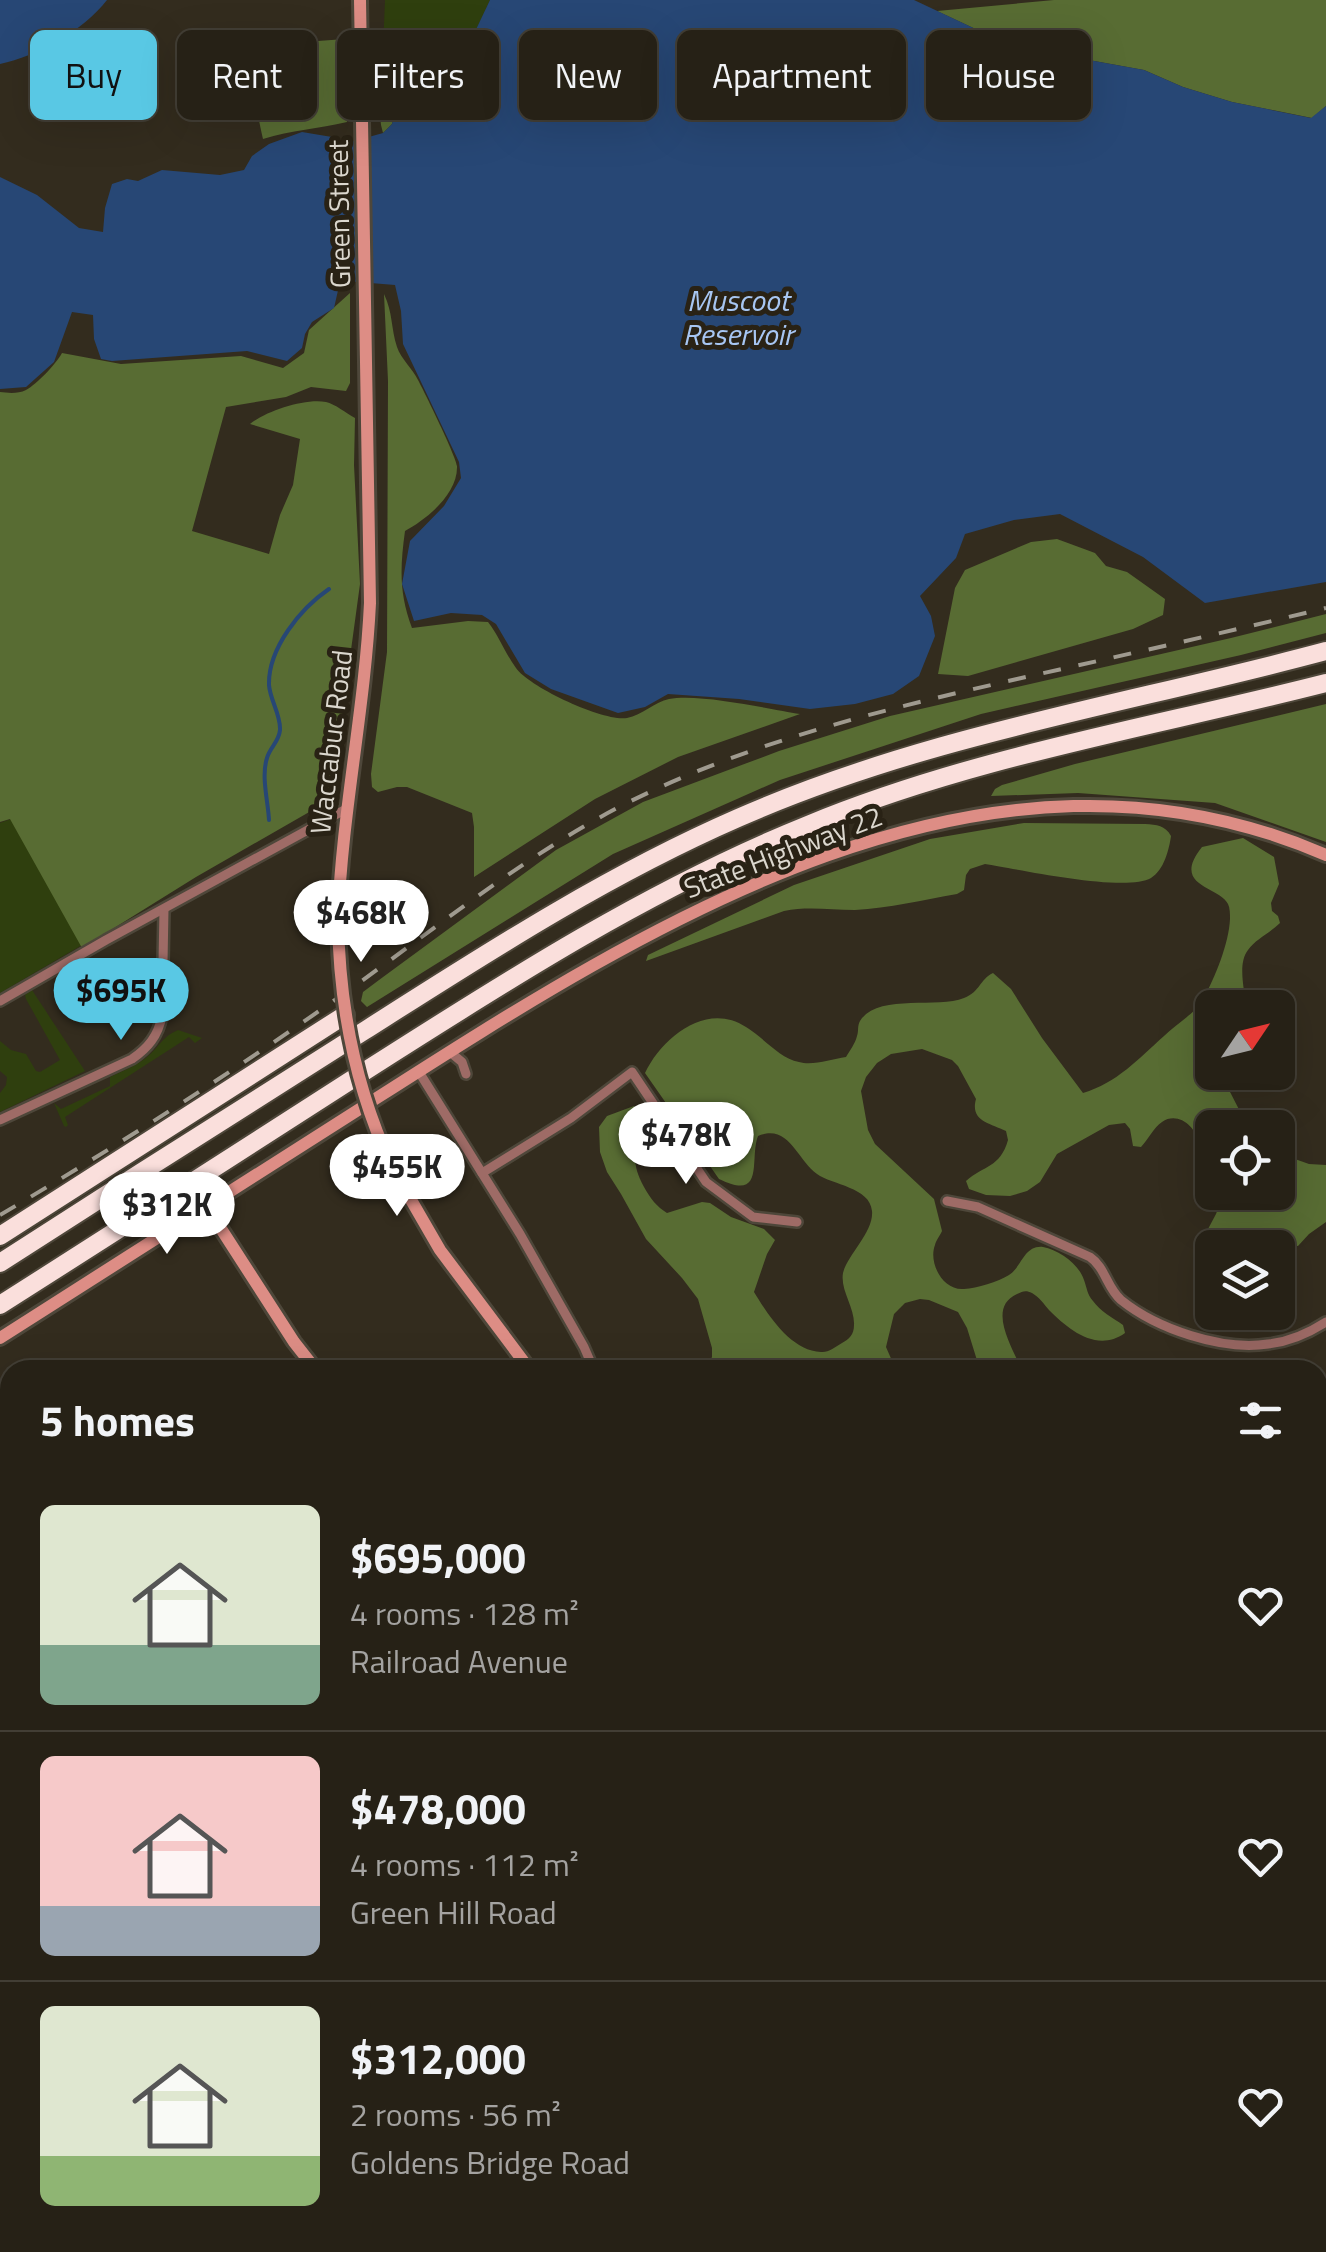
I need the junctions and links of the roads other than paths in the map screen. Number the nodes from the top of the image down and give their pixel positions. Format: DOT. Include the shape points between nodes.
graph roads {
  1 [pos="360,0"];
  2 [pos="366,308"];
  3 [pos="1326,651"];
  4 [pos="1326,683"];
  5 [pos="348,808"];
  6 [pos="1326,855"];
  7 [pos="164,909"];
  8 [pos="0,1001"];
  9 [pos="345,1015"];
  10 [pos="450,1052"];
  11 [pos="419,1072"];
  12 [pos="466,1074"];
  13 [pos="0,1120"];
  14 [pos="482,1173"];
  15 [pos="947,1201"];
  16 [pos="206,1206"];
  17 [pos="796,1222"];
  18 [pos="0,1236"];
  19 [pos="0,1262"];
  20 [pos="0,1305"];
  21 [pos="1326,1322"];
  22 [pos="0,1338"];
  23 [pos="308,1360"];
  24 [pos="522,1360"];
  25 [pos="589,1360"];
  1 -- 2 [label="main road, Green Street"];
  2 -- 5 [label="main road, Waccabuc Road" via="370,602"];
  3 -- 19 [label="highway" via="918,752 682,843 517,933"];
  4 -- 20 [label="highway" via="928,782 754,848 643,903 484,996"];
  5 -- 7 [label="street"];
  5 -- 9 [label="main road, Waccabuc Road, bridge" via="338,918"];
  6 -- 10 [label="main road, State Highway 22" via="1239,825 1151,809 1064,806 954,820 844,849 709,905"];
  7 -- 8 [label="street"];
  7 -- 13 [label="street" via="162,1016 150,1044 132,1059"];
  9 -- 18 [label="highway"];
  9 -- 24 [label="main road, Waccabuc Road, bridge" via="359,1080 392,1167 449,1264"];
  10 -- 11 [label="main road, State Highway 22"];
  10 -- 12 [label="street"];
  11 -- 14 [label="street"];
  11 -- 16 [label="main road, State Highway 22"];
  14 -- 17 [label="street" via="632,1072 706,1182 753,1217"];
  14 -- 25 [label="street"];
  15 -- 21 [label="street" via="978,1207 1090,1257 1117,1297 1179,1331 1226,1344 1269,1344"];
  16 -- 22 [label="main road, State Highway 22"];
  16 -- 23 [label="main road"];
}
